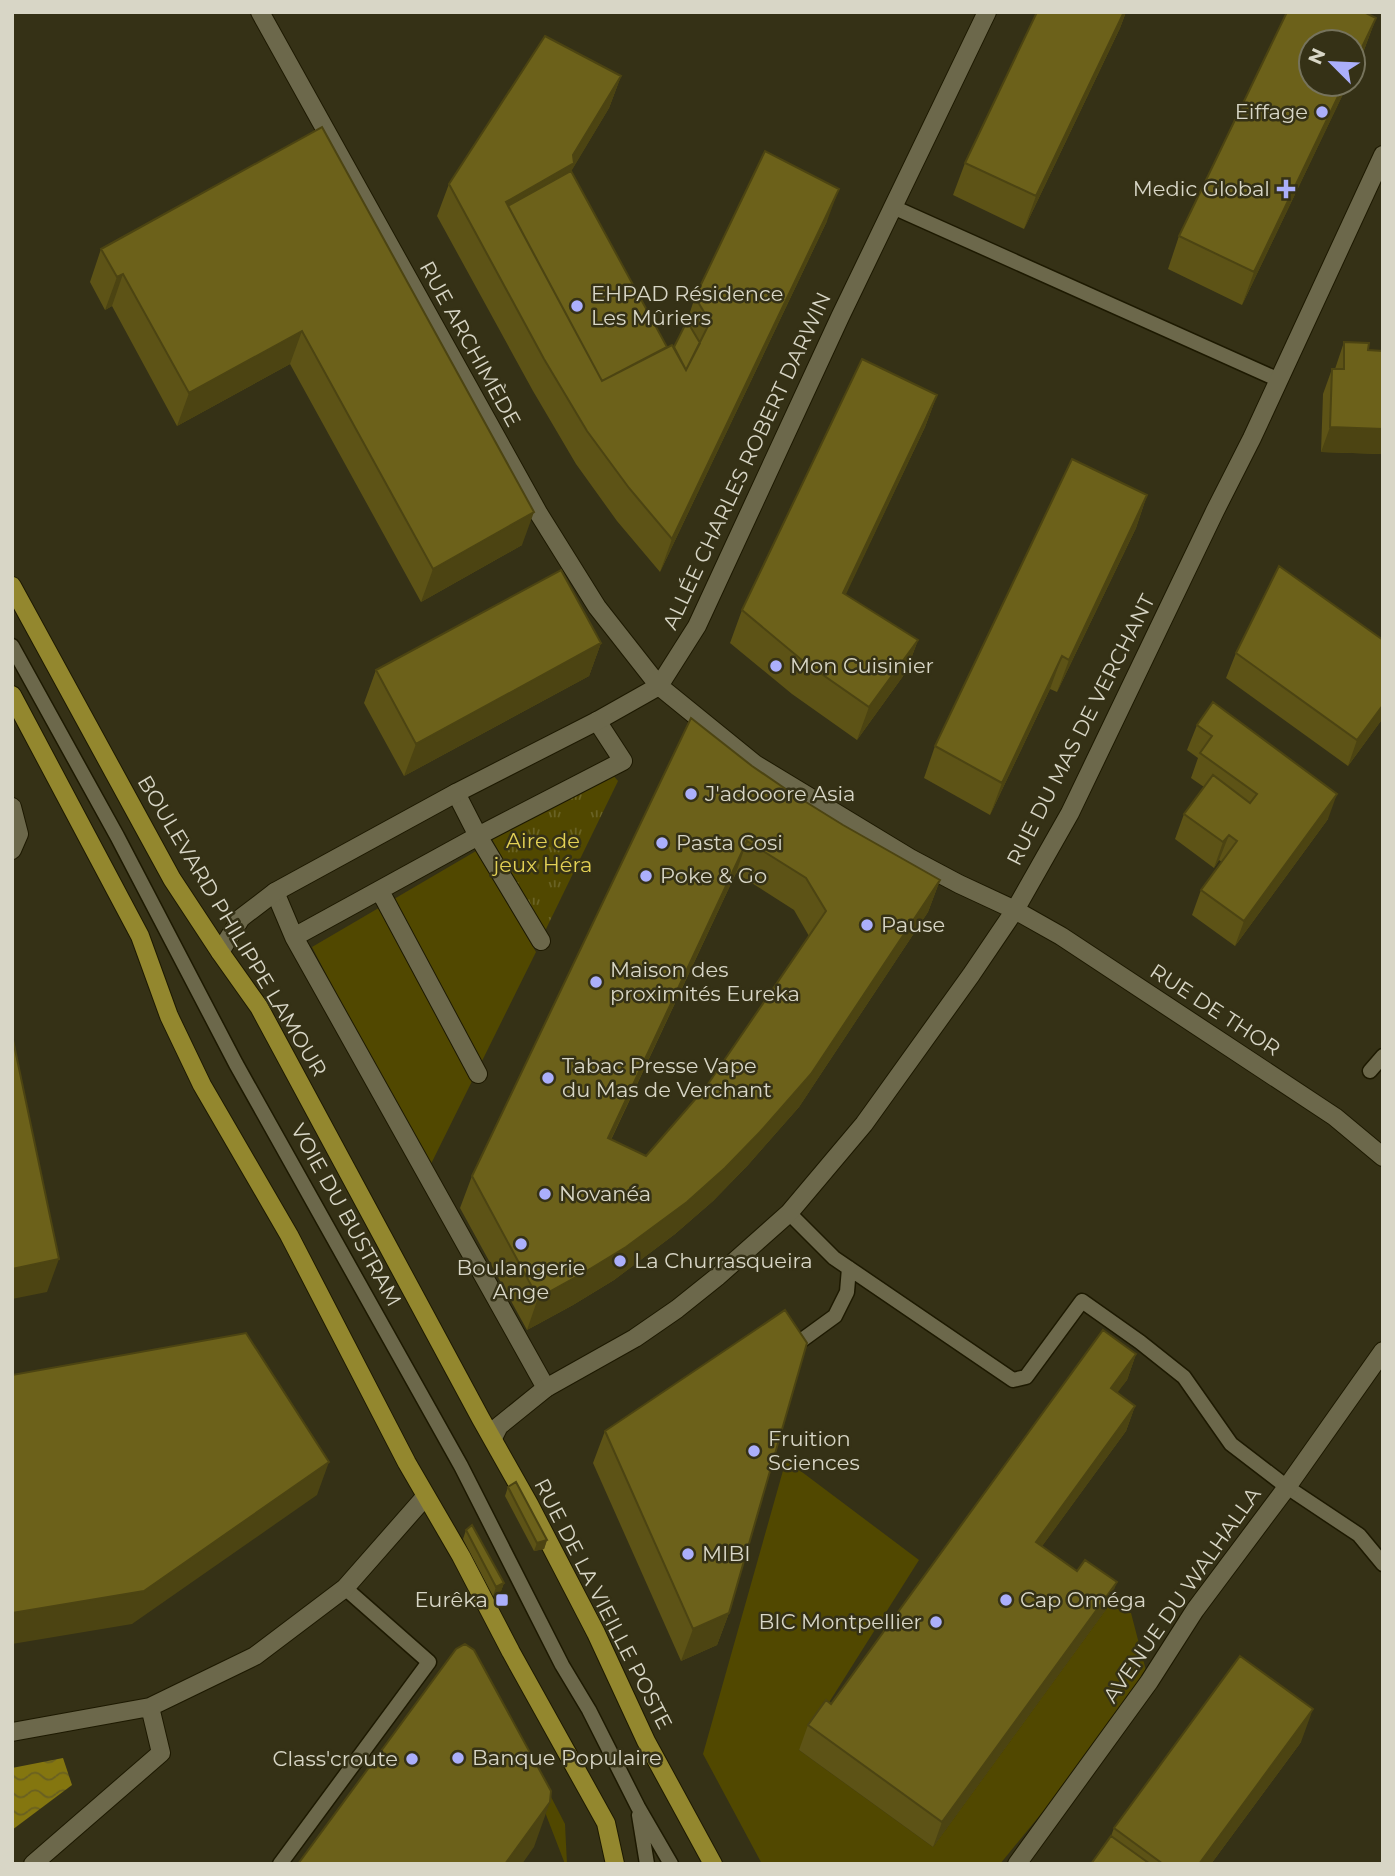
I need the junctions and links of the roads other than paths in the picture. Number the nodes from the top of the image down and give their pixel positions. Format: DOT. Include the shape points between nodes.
graph roads {
  1 [pos="260,12"];
  2 [pos="987,12"];
  3 [pos="1383,155"];
  4 [pos="893,208"];
  5 [pos="1279,380"];
  6 [pos="12,586"];
  7 [pos="12,646"];
  8 [pos="659,687"];
  9 [pos="12,695"];
  10 [pos="597,721"];
  11 [pos="456,793"];
  12 [pos="12,807"];
  13 [pos="478,836"];
  14 [pos="12,849"];
  15 [pos="380,891"];
  16 [pos="275,892"];
  17 [pos="1015,910"];
  18 [pos="294,937"];
  19 [pos="541,942"];
  20 [pos="220,952"];
  21 [pos="1383,1056"];
  22 [pos="1370,1071"];
  23 [pos="478,1074"];
  24 [pos="1383,1157"];
  25 [pos="789,1213"];
  26 [pos="849,1268"];
  27 [pos="791,1348"];
  28 [pos="1383,1351"];
  29 [pos="546,1388"];
  30 [pos="493,1438"];
  31 [pos="1287,1487"];
  32 [pos="425,1497"];
  33 [pos="1383,1564"];
  34 [pos="345,1588"];
  35 [pos="150,1707"];
  36 [pos="12,1732"];
  37 [pos="638,1807"];
  38 [pos="33,1864"];
  39 [pos="280,1864"];
  40 [pos="615,1864"];
  41 [pos="647,1864"];
  42 [pos="671,1864"];
  43 [pos="713,1864"];
  44 [pos="1017,1864"];
  1 -- 8 [label="street, RUE ARCHIMÈDE" via="539,514 597,607"];
  2 -- 4 [label="street, ALLÉE CHARLES ROBERT DARWIN"];
  3 -- 5 [label="street, RUE DU MAS DE VERCHANT"];
  4 -- 5 [label="lane"];
  4 -- 8 [label="street, ALLÉE CHARLES ROBERT DARWIN" via="697,626"];
  5 -- 17 [label="street, RUE DU MAS DE VERCHANT" via="1070,813"];
  6 -- 20 [label="main road, BOULEVARD PHILIPPE LAMOUR" via="172,879"];
  7 -- 37 [label="lane, VOIE DU BUSTRAM" via="236,1064 455,1454"];
  8 -- 10 [label="street, ALLÉE CHARLES ROBERT DARWIN"];
  8 -- 17 [label="street, RUE ARCHIMÈDE" via="755,764 910,858"];
  9 -- 32 [label="main road" via="140,936 169,1016 202,1085 289,1235"];
  10 -- 11 [label="street, ALLÉE CHARLES ROBERT DARWIN"];
  10 -- 13 [label="street" via="623,761"];
  11 -- 13 [label="street"];
  11 -- 16 [label="street, ALLÉE CHARLES ROBERT DARWIN"];
  12 -- 14 [label="street" via="19,834"];
  13 -- 15 [label="street"];
  13 -- 19 [label="street"];
  15 -- 18 [label="street"];
  15 -- 23 [label="street"];
  16 -- 18 [label="street"];
  16 -- 20 [label="street, ALLÉE CHARLES ROBERT DARWIN" via="241,918"];
  17 -- 24 [label="street, RUE DE THOR" via="1335,1117"];
  17 -- 25 [label="street, RUE DU MAS DE VERCHANT" via="864,1124"];
  18 -- 29 [label="street"];
  20 -- 30 [label="main road, BOULEVARD PHILIPPE LAMOUR" via="259,1007"];
  21 -- 22 [label="lane"];
  25 -- 26 [label="lane"];
  25 -- 29 [label="street, RUE DU MAS DE VERCHANT" via="677,1309"];
  26 -- 27 [label="lane" via="847,1292 835,1316"];
  26 -- 31 [label="lane" via="1013,1380 1027,1377 1082,1301 1184,1377 1231,1444"];
  28 -- 31 [label="street, AVENUE DU WALHALLA"];
  29 -- 30 [label="street, RUE DU MAS DE VERCHANT" via="499,1426"];
  30 -- 43 [label="main road, RUE DE LA VIEILLE POSTE"];
  31 -- 33 [label="lane" via="1359,1535"];
  31 -- 44 [label="street, AVENUE DU WALHALLA"];
  32 -- 34 [label="street"];
  32 -- 40 [label="main road" via="606,1823"];
  34 -- 35 [label="street" via="255,1656"];
  34 -- 39 [label="lane" via="429,1662"];
  35 -- 36 [label="street"];
  35 -- 38 [label="street" via="161,1753"];
  37 -- 41 [label="lane, VOIE DU BUSTRAM"];
  37 -- 42 [label="lane, VOIE DU BUSTRAM"];
}
